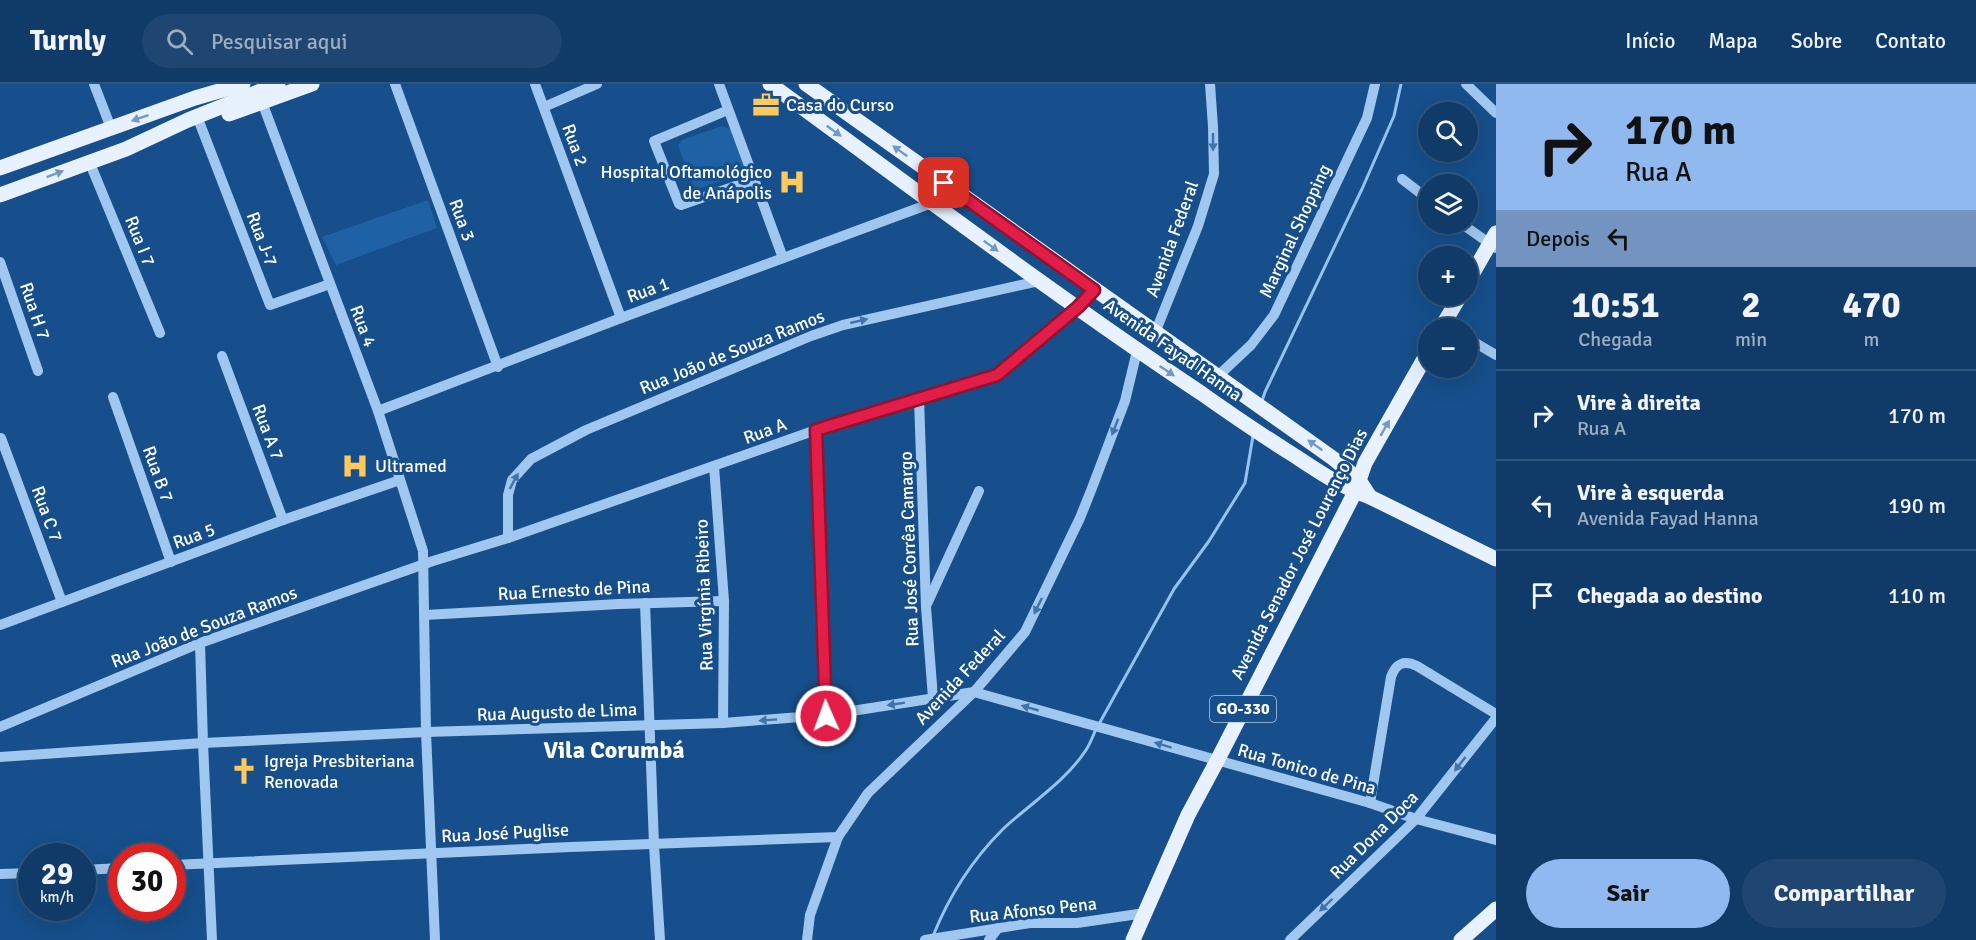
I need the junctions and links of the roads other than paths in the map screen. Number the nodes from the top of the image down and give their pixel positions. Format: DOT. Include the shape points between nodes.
graph roads {
  1 [pos="94,84"];
  2 [pos="222,84"];
  3 [pos="243,84"];
  4 [pos="278,84"];
  5 [pos="312,84"];
  6 [pos="395,84"];
  7 [pos="535,84"];
  8 [pos="597,84"];
  9 [pos="719,84"];
  10 [pos="770,84"];
  11 [pos="806,84"];
  12 [pos="1210,84"];
  13 [pos="1375,84"];
  14 [pos="1466,84"];
  15 [pos="195,98"];
  16 [pos="262,102"];
  17 [pos="544,107"];
  18 [pos="728,110"];
  19 [pos="1496,113"];
  20 [pos="200,124"];
  21 [pos="111,128"];
  22 [pos="869,129"];
  23 [pos="160,133"];
  24 [pos="857,147"];
  25 [pos="89,161"];
  26 [pos="0,168"];
  27 [pos="1402,179"];
  28 [pos="753,180"];
  29 [pos="1418,191"];
  30 [pos="0,195"];
  31 [pos="932,204"];
  32 [pos="1478,233"];
  33 [pos="1494,242"];
  34 [pos="783,258"];
  35 [pos="0,262"];
  36 [pos="1478,266"];
  37 [pos="1039,281"];
  38 [pos="330,284"];
  39 [pos="1094,290"];
  40 [pos="1078,307"];
  41 [pos="621,318"];
  42 [pos="160,333"];
  43 [pos="1155,333"];
  44 [pos="1478,344"];
  45 [pos="1137,351"];
  46 [pos="1496,355"];
  47 [pos="222,356"];
  48 [pos="498,366"];
  49 [pos="38,370"];
  50 [pos="1418,370"];
  51 [pos="1219,375"];
  52 [pos="113,398"];
  53 [pos="920,398"];
  54 [pos="378,411"];
  55 [pos="816,430"];
  56 [pos="1,438"];
  57 [pos="714,466"];
  58 [pos="400,480"];
  59 [pos="1357,486"];
  60 [pos="979,491"];
  61 [pos="283,520"];
  62 [pos="508,538"];
  63 [pos="1496,559"];
  64 [pos="171,562"];
  65 [pos="423,565"];
  66 [pos="724,601"];
  67 [pos="62,602"];
  68 [pos="645,603"];
  69 [pos="926,608"];
  70 [pos="425,615"];
  71 [pos="0,625"];
  72 [pos="200,643"];
  73 [pos="975,692"];
  74 [pos="933,698"];
  75 [pos="826,716"];
  76 [pos="1496,716"];
  77 [pos="723,723"];
  78 [pos="650,725"];
  79 [pos="0,727"];
  80 [pos="1109,729"];
  81 [pos="426,732"];
  82 [pos="202,743"];
  83 [pos="0,757"];
  84 [pos="1217,761"];
  85 [pos="1370,803"];
  86 [pos="1416,819"];
  87 [pos="838,837"];
  88 [pos="1496,840"];
  89 [pos="654,845"];
  90 [pos="430,854"];
  91 [pos="208,863"];
  92 [pos="186,864"];
  93 [pos="18,873"];
  94 [pos="0,874"];
  95 [pos="1496,909"];
  96 [pos="1145,912"];
  97 [pos="998,928"];
  98 [pos="212,940"];
  99 [pos="435,940"];
  100 [pos="660,940"];
  101 [pos="807,940"];
  102 [pos="925,940"];
  103 [pos="989,940"];
  104 [pos="1133,940"];
  105 [pos="1290,940"];
  106 [pos="1461,940"];
  1 -- 21 [label="street"];
  2 -- 15 [label="main road"];
  3 -- 15 [label="main road"];
  4 -- 23 [label="main road"];
  5 -- 16 [label="main road"];
  6 -- 48 [label="street, Rua 3"];
  7 -- 17 [label="street, Rua 2"];
  8 -- 17 [label="street"];
  9 -- 18 [label="street"];
  10 -- 24 [label="main road, Avenida Fayad Hanna, one-way"];
  11 -- 22 [label="main road, Avenida Fayad Hanna"];
  12 -- 43 [label="street, Avenida Federal, one-way" via="1214,174 1198,226"];
  13 -- 51 [label="street, Marginal Shopping" via="1367,118 1274,315 1251,345"];
  14 -- 19 [label="street"];
  15 -- 21 [label="main road, one-way"];
  16 -- 20 [label="main road"];
  16 -- 38 [label="street, Rua 4"];
  17 -- 41 [label="street, Rua 2"];
  18 -- 28 [label="street"];
  18 -- 28 [label="street" via="654,141 681,205"];
  20 -- 23 [label="main road"];
  20 -- 38 [label="street, Rua J-7" via="270,305"];
  21 -- 26 [label="main road"];
  22 -- 24 [label="main road"];
  39 -- 22 [label="main road, Avenida Fayad Hanna, one-way"];
  23 -- 25 [label="main road"];
  24 -- 31 [label="main road, Avenida Fayad Hanna"];
  30 -- 25 [label="main road, one-way"];
  25 -- 42 [label="street, Rua I 7"];
  27 -- 29 [label="street"];
  28 -- 34 [label="street"];
  31 -- 34 [label="street, Rua 1"];
  31 -- 37 [label="main road, Avenida Fayad Hanna, one-way"];
  32 -- 33 [label="street"];
  33 -- 36 [label="main road"];
  34 -- 41 [label="street, Rua 1"];
  35 -- 49 [label="street, Rua H 7"];
  37 -- 40 [label="main road, Avenida Fayad Hanna"];
  62 -- 37 [label="street, Rua João de Souza Ramos, one-way" via="512,480 531,459 586,430 843,325"];
  38 -- 54 [label="street, Rua 4"];
  39 -- 40 [label="street, Rua A"];
  39 -- 43 [label="main road, Avenida Fayad Hanna"];
  40 -- 45 [label="main road, Avenida Fayad Hanna"];
  40 -- 53 [label="street, Rua A" via="997,375"];
  41 -- 48 [label="street, Rua 1"];
  43 -- 51 [label="main road, Avenida Fayad Hanna"];
  44 -- 46 [label="street"];
  45 -- 59 [label="main road, Avenida Fayad Hanna, one-way" via="1326,477"];
  45 -- 73 [label="street, Avenida Federal, one-way" via="1125,401 1080,518 1025,632"];
  47 -- 61 [label="street, Rua A 7"];
  48 -- 54 [label="street, Rua 1"];
  59 -- 50 [label="main road, Avenida Senador José Lourenço Dias / GO-330, one-way" via="1365,463"];
  59 -- 51 [label="main road, Avenida Fayad Hanna, one-way" via="1334,459"];
  52 -- 64 [label="street, Rua B 7"];
  53 -- 55 [label="street, Rua A"];
  53 -- 69 [label="street, Rua José Corrêa Camargo"];
  54 -- 58 [label="street, Rua 4"];
  55 -- 57 [label="street, Rua A"];
  55 -- 75 [label="street"];
  56 -- 67 [label="street, Rua C 7"];
  57 -- 62 [label="street, Rua A"];
  57 -- 66 [label="street, Rua Virgínia Ribeiro"];
  58 -- 61 [label="street, Rua 5"];
  58 -- 65 [label="street, Rua 4" via="423,551"];
  59 -- 63 [label="main road" via="1370,497"];
  59 -- 84 [label="main road, Avenida Senador José Lourenço Dias / GO-330"];
  60 -- 69 [label="street"];
  61 -- 64 [label="street, Rua 5"];
  62 -- 65 [label="street, Rua A"];
  64 -- 67 [label="street, Rua 5"];
  65 -- 70 [label="street, Rua 4"];
  65 -- 72 [label="street, Rua João de Souza Ramos"];
  66 -- 68 [label="street, Rua Ernesto de Pina"];
  66 -- 77 [label="street, Rua Virgínia Ribeiro"];
  67 -- 71 [label="street, Rua 5"];
  68 -- 70 [label="street, Rua Ernesto de Pina"];
  68 -- 78 [label="street"];
  69 -- 74 [label="street, Rua José Corrêa Camargo"];
  70 -- 81 [label="street, Rua 4"];
  72 -- 79 [label="street, Rua João de Souza Ramos"];
  72 -- 82 [label="street"];
  73 -- 74 [label="street, Rua Augusto de Lima"];
  80 -- 73 [label="street, Rua Augusto de Lima, one-way"];
  73 -- 87 [label="street, Avenida Federal" via="868,793"];
  74 -- 75 [label="street, Rua Augusto de Lima, one-way"];
  75 -- 77 [label="street, Rua Augusto de Lima, one-way"];
  76 -- 85 [label="street" via="1417,666 1400,663 1391,677"];
  76 -- 86 [label="street, Rua Dona Doca, one-way"];
  77 -- 78 [label="street, Rua Augusto de Lima"];
  78 -- 81 [label="street, Rua Augusto de Lima"];
  78 -- 89 [label="street"];
  84 -- 80 [label="street, Rua Tonico de Pina, one-way"];
  81 -- 82 [label="street, Rua Augusto de Lima"];
  81 -- 90 [label="street, Rua 4"];
  82 -- 83 [label="street, Rua Augusto de Lima"];
  82 -- 91 [label="street"];
  84 -- 85 [label="street, Rua Tonico de Pina"];
  84 -- 96 [label="main road, Avenida Senador José Lourenço Dias / GO-330" via="1188,814"];
  85 -- 86 [label="street, Rua Tonico de Pina"];
  86 -- 88 [label="street, Rua Tonico de Pina"];
  86 -- 105 [label="street, Rua Dona Doca, one-way"];
  87 -- 89 [label="street, Rua José Puglise"];
  87 -- 101 [label="street, Avenida Federal" via="810,915"];
  89 -- 90 [label="street, Rua José Puglise"];
  89 -- 100 [label="street"];
  90 -- 91 [label="street, Rua José Puglise"];
  90 -- 99 [label="street, Rua 4"];
  91 -- 92 [label="street, Rua José Puglise"];
  91 -- 98 [label="street"];
  93 -- 94 [label="street"];
  95 -- 106 [label="main road"];
  96 -- 97 [label="street, Rua Afonso Pena"];
  96 -- 104 [label="main road, Avenida Senador José Lourenço Dias / GO-330"];
  97 -- 102 [label="street, Rua Afonso Pena"];
  97 -- 103 [label="street"];
}
